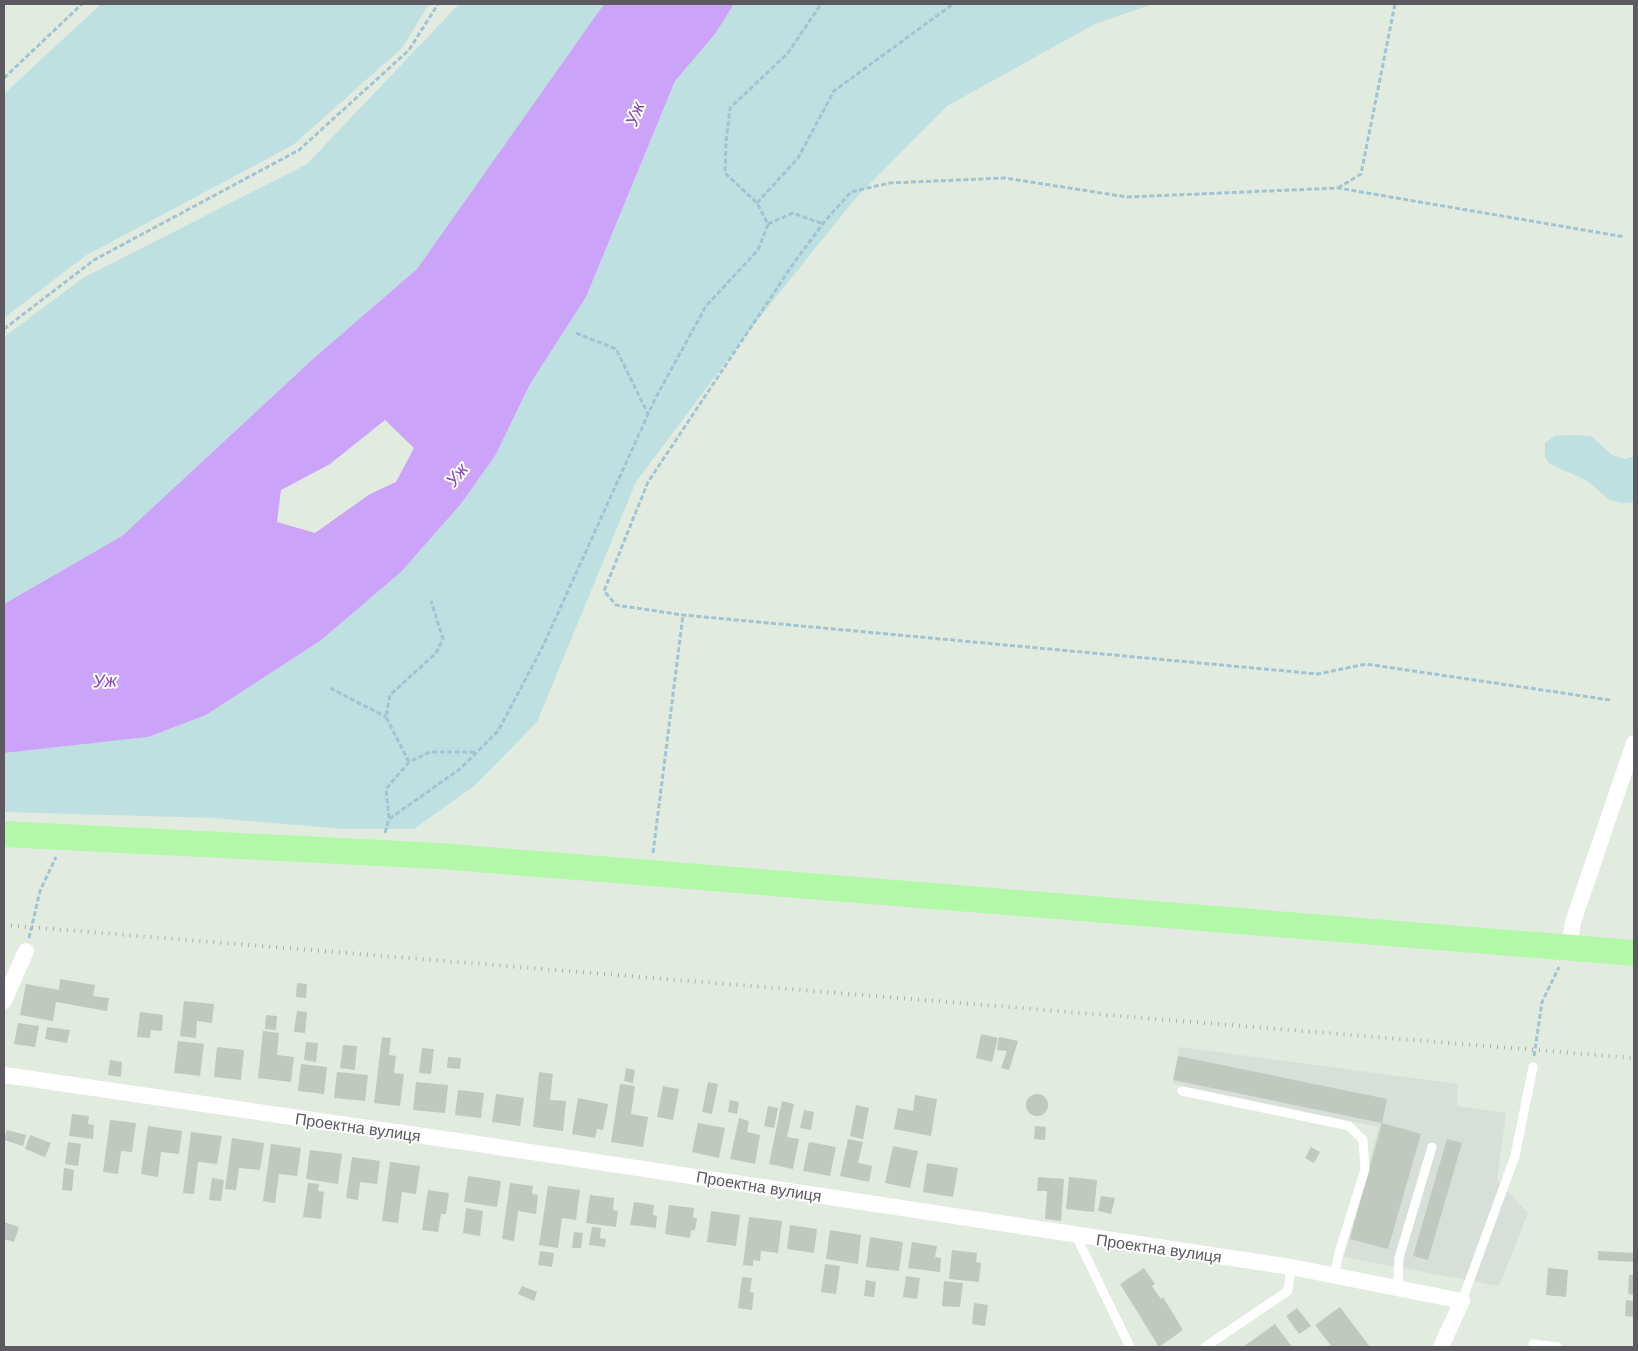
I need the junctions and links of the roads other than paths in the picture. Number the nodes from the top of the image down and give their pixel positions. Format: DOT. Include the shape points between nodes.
graph roads {
  1 [pos="1633,751"];
  2 [pos="4,834"];
  3 [pos="1568,948"];
  4 [pos="26,951"];
  5 [pos="1634,953"];
  6 [pos="4,1001"];
  7 [pos="1533,1067"];
  8 [pos="4,1075"];
  9 [pos="1182,1091"];
  10 [pos="1432,1147"];
  11 [pos="1076,1236"];
  12 [pos="1291,1267"];
  13 [pos="1334,1277"];
  14 [pos="1398,1288"];
  15 [pos="1462,1301"];
  16 [pos="1533,1344"];
  17 [pos="1130,1347"];
  18 [pos="1206,1347"];
  19 [pos="1442,1347"];
  20 [pos="1557,1347"];
  1 -- 3 [label="street" via="1573,922"];
  2 -- 3 [label="main road" via="440,856"];
  3 -- 5 [label="main road"];
  4 -- 6 [label="street"];
  7 -- 15 [label="lane" via="1515,1156"];
  8 -- 11 [label="street, Проектна вулиця"];
  9 -- 13 [label="lane" via="1349,1126 1358,1132 1366,1153 1365,1169 1338,1253"];
  10 -- 14 [label="lane" via="1400,1258"];
  11 -- 12 [label="street, Проектна вулиця"];
  11 -- 17 [label="lane"];
  12 -- 13 [label="street, Проектна вулиця"];
  12 -- 18 [label="lane" via="1288,1291"];
  13 -- 14 [label="street, Проектна вулиця"];
  14 -- 15 [label="street, Проектна вулиця"];
  15 -- 19 [label="street"];
  16 -- 20 [label="lane"];
}
